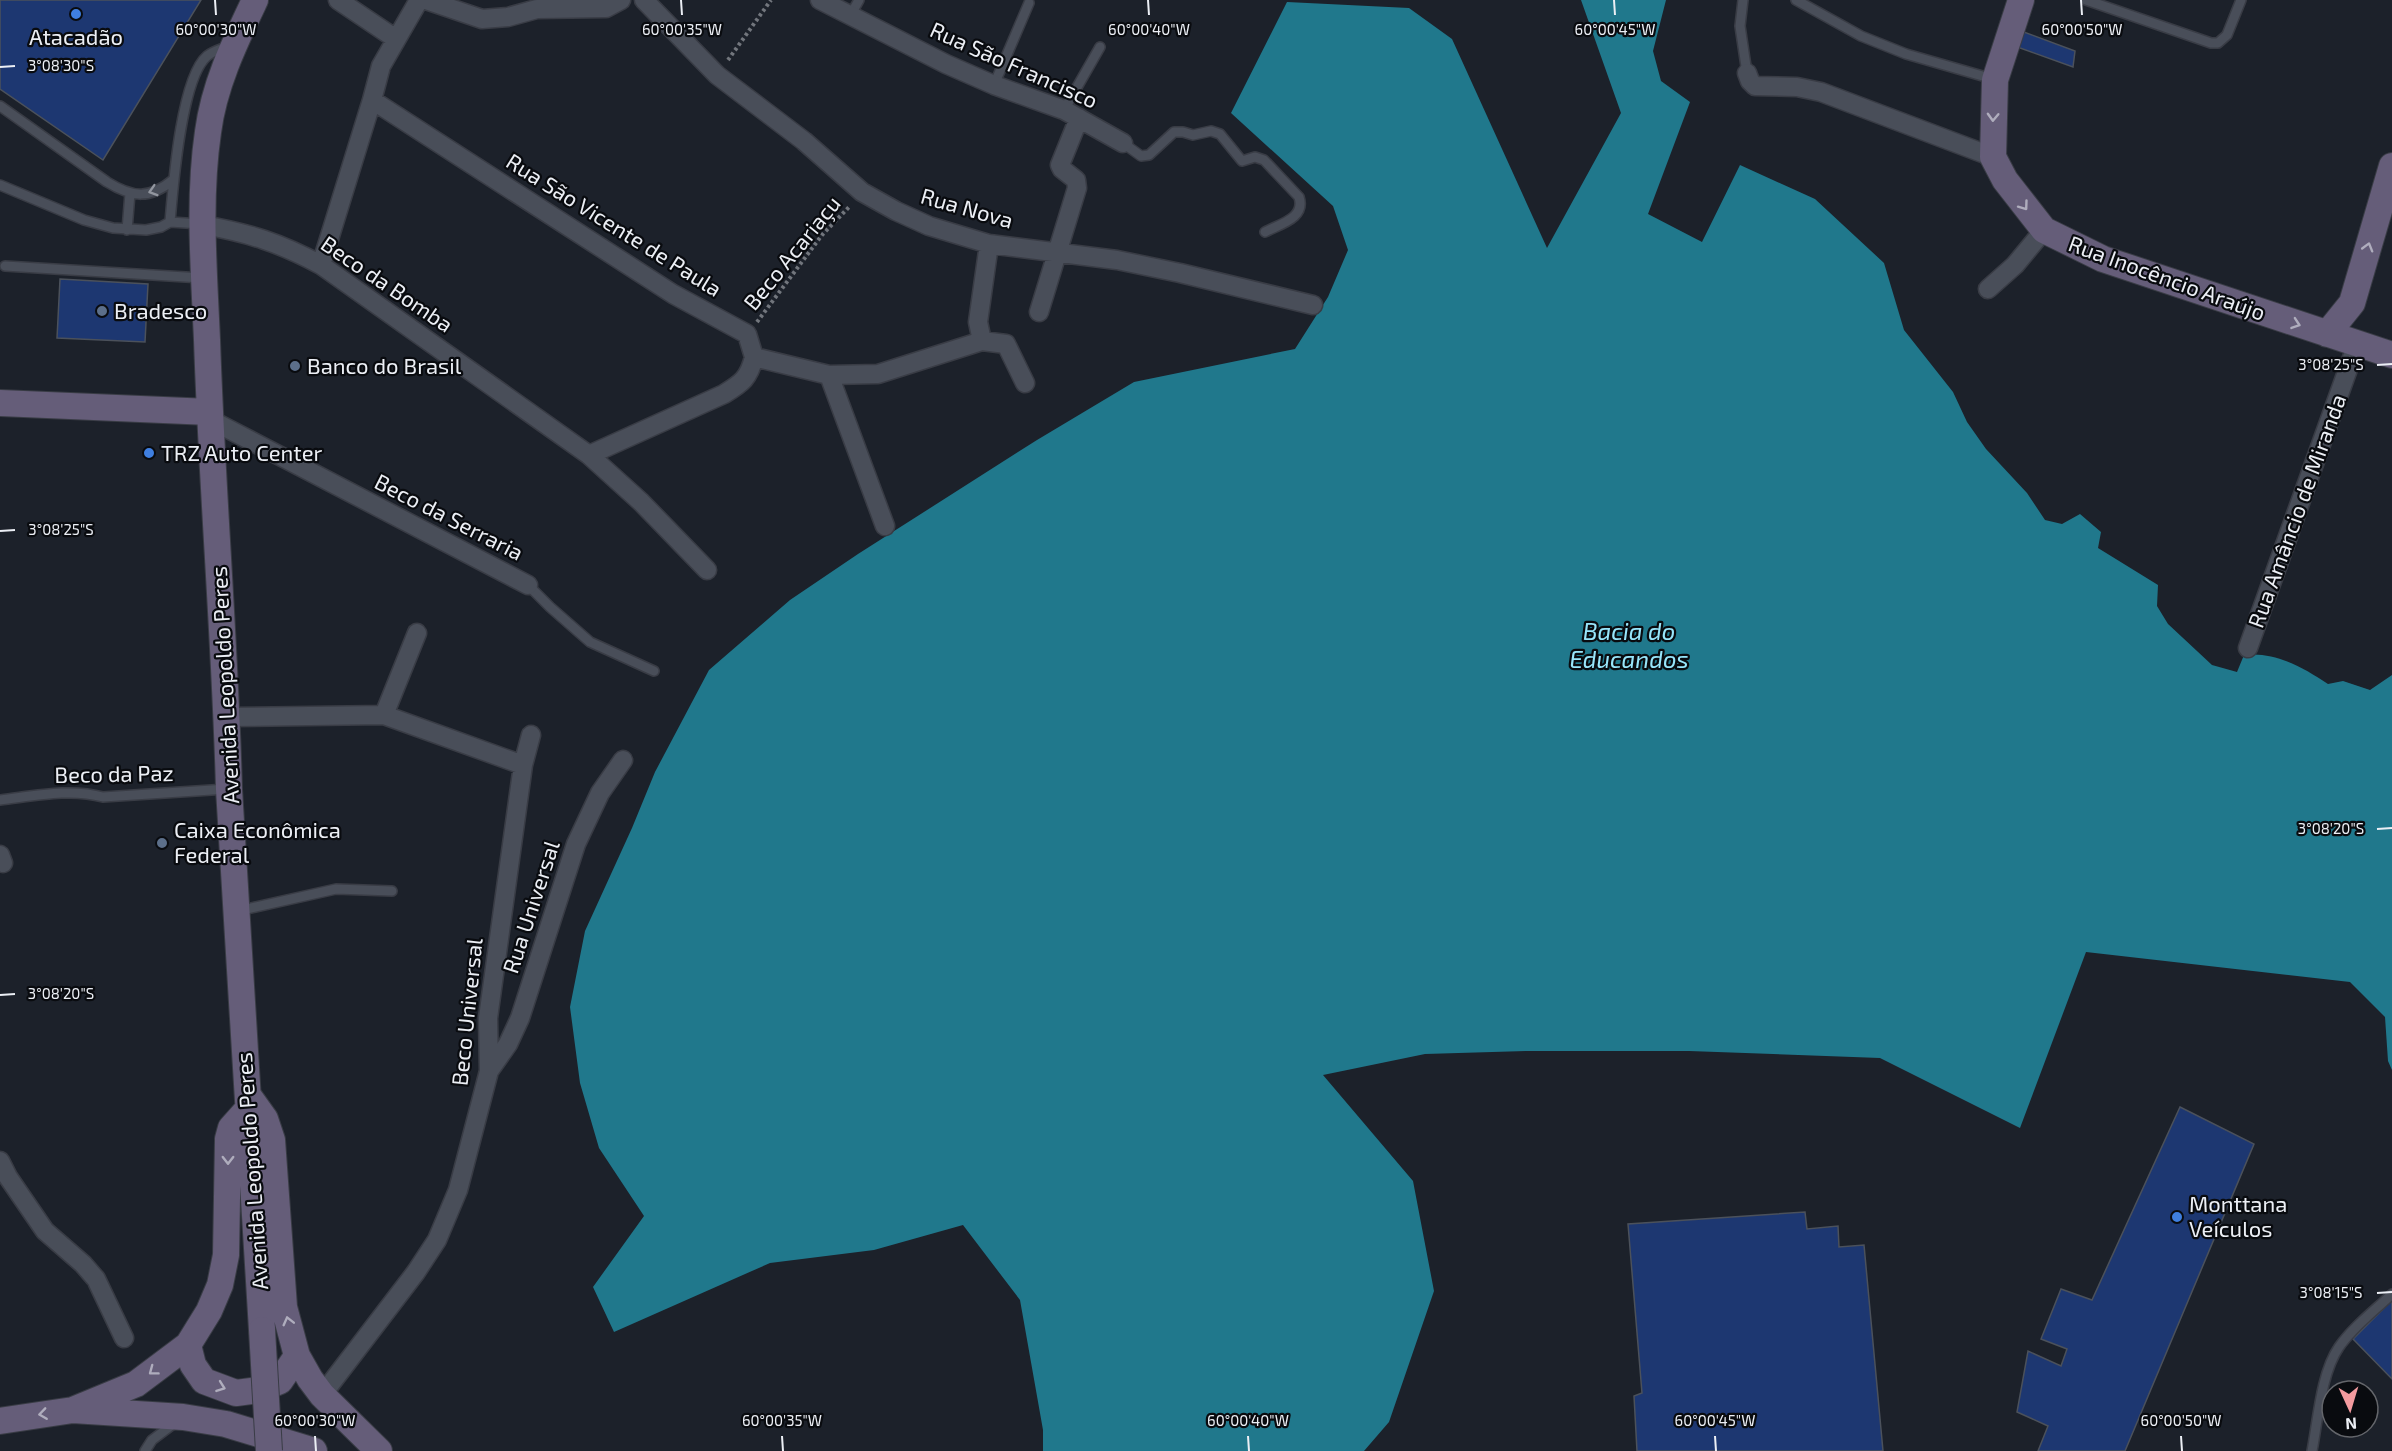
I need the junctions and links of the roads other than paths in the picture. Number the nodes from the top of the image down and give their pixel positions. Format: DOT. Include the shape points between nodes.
graph roads {
  1 [pos="255,0"];
  2 [pos="338,0"];
  3 [pos="419,0"];
  4 [pos="426,0"];
  5 [pos="621,0"];
  6 [pos="644,0"];
  7 [pos="820,0"];
  8 [pos="1743,0"];
  9 [pos="1796,0"];
  10 [pos="2021,0"];
  11 [pos="2086,0"];
  12 [pos="2241,0"];
  13 [pos="1029,3"];
  14 [pos="855,8"];
  15 [pos="396,39"];
  16 [pos="234,43"];
  17 [pos="1100,47"];
  18 [pos="1747,73"];
  19 [pos="1995,80"];
  20 [pos="994,85"];
  21 [pos="372,100"];
  22 [pos="0,106"];
  23 [pos="1072,114"];
  24 [pos="1123,143"];
  25 [pos="1993,157"];
  26 [pos="2392,166"];
  27 [pos="173,180"];
  28 [pos="0,185"];
  29 [pos="130,193"];
  30 [pos="170,222"];
  31 [pos="203,225"];
  32 [pos="128,230"];
  33 [pos="2044,230"];
  34 [pos="1265,232"];
  35 [pos="989,244"];
  36 [pos="1056,252"];
  37 [pos="321,265"];
  38 [pos="5,266"];
  39 [pos="205,278"];
  40 [pos="1988,289"];
  41 [pos="2352,303"];
  42 [pos="1313,305"];
  43 [pos="1039,312"];
  44 [pos="2327,334"];
  45 [pos="982,341"];
  46 [pos="2357,344"];
  47 [pos="2392,355"];
  48 [pos="754,357"];
  49 [pos="829,375"];
  50 [pos="1025,383"];
  51 [pos="0,403"];
  52 [pos="210,416"];
  53 [pos="589,455"];
  54 [pos="885,526"];
  55 [pos="708,570"];
  56 [pos="528,585"];
  57 [pos="417,633"];
  58 [pos="2248,648"];
  59 [pos="654,671"];
  60 [pos="384,715"];
  61 [pos="227,717"];
  62 [pos="531,735"];
  63 [pos="623,760"];
  64 [pos="523,765"];
  65 [pos="229,789"];
  66 [pos="0,800"];
  67 [pos="392,891"];
  68 [pos="237,911"];
  69 [pos="489,1071"];
  70 [pos="248,1102"];
  71 [pos="3,1172"];
  72 [pos="2392,1294"];
  73 [pos="124,1338"];
  74 [pos="188,1345"];
  75 [pos="297,1356"];
  76 [pos="322,1395"];
  77 [pos="73,1410"];
  78 [pos="183,1417"];
  79 [pos="0,1421"];
  80 [pos="145,1451"];
  81 [pos="269,1451"];
  82 [pos="314,1451"];
  83 [pos="380,1451"];
  84 [pos="2312,1451"];
  1 -- 16 [label="street, Avenida Leopoldo Peres"];
  2 -- 15 [label="street"];
  3 -- 15 [label="street"];
  4 -- 5 [label="street" via="482,19 537,9 606,8"];
  6 -- 35 [label="street, Rua Nova" via="717,75 804,141 862,192 929,226"];
  7 -- 14 [label="street, Rua São Francisco"];
  8 -- 18 [label="lane" via="1740,26"];
  9 -- 19 [label="lane" via="1861,36 1906,54"];
  10 -- 19 [label="street"];
  11 -- 12 [label="lane" via="2211,43 2218,43 2227,35"];
  13 -- 20 [label="lane"];
  14 -- 20 [label="street, Rua São Francisco" via="946,64"];
  15 -- 21 [label="street" via="381,66"];
  16 -- 27 [label="lane" via="207,56 198,68 187,98"];
  16 -- 31 [label="street, Avenida Leopoldo Peres" via="208,130"];
  17 -- 23 [label="lane"];
  18 -- 25 [label="street" via="1755,86 1821,92"];
  19 -- 25 [label="street, one-way"];
  20 -- 23 [label="street, Rua São Francisco"];
  21 -- 37 [label="street"];
  21 -- 48 [label="street, Rua São Vicente de Paula" via="673,294 747,334"];
  22 -- 29 [label="lane" via="107,182"];
  23 -- 24 [label="street, Rua São Francisco"];
  23 -- 36 [label="street" via="1061,162 1062,169 1077,184"];
  24 -- 34 [label="lane" via="1141,156 1149,155 1174,132 1193,135 1210,131 1220,134 1242,161 1255,157 1264,160 1301,202 1296,216"];
  25 -- 33 [label="street, Rua Inocêncio Araújo, one-way" via="2005,180"];
  41 -- 26 [label="street, Rua Amâncio de Miranda, one-way"];
  27 -- 29 [label="lane, one-way" via="154,193"];
  27 -- 30 [label="lane"];
  28 -- 32 [label="lane" via="84,220"];
  29 -- 32 [label="lane"];
  30 -- 31 [label="lane"];
  30 -- 32 [label="lane" via="161,227"];
  31 -- 37 [label="street, Beco da Bomba" via="242,232 284,246"];
  31 -- 39 [label="street, Avenida Leopoldo Peres"];
  33 -- 40 [label="street" via="2015,265"];
  33 -- 44 [label="street, Rua Inocêncio Araújo, one-way" via="2103,259"];
  35 -- 36 [label="street, Rua Nova"];
  35 -- 45 [label="street" via="978,322"];
  36 -- 42 [label="street, Rua Nova" via="1180,273"];
  36 -- 43 [label="street"];
  37 -- 53 [label="street, Beco da Bomba"];
  38 -- 39 [label="lane"];
  39 -- 52 [label="street, Avenida Leopoldo Peres"];
  41 -- 44 [label="street, Rua Amâncio de Miranda"];
  41 -- 46 [label="street, Rua Amâncio de Miranda"];
  44 -- 46 [label="street, Rua Inocêncio Araújo"];
  45 -- 49 [label="street" via="878,374"];
  45 -- 50 [label="street" via="1006,344"];
  46 -- 47 [label="street, Rua Inocêncio Araújo"];
  46 -- 58 [label="street, Rua Amâncio de Miranda"];
  48 -- 49 [label="street"];
  48 -- 53 [label="street" via="750,373 724,394"];
  49 -- 54 [label="street"];
  51 -- 52 [label="street"];
  52 -- 56 [label="street, Beco da Serraria"];
  52 -- 61 [label="street, Avenida Leopoldo Peres"];
  53 -- 55 [label="street, Beco da Bomba"];
  56 -- 59 [label="lane, Beco da Serraria" via="590,642"];
  57 -- 60 [label="street"];
  60 -- 61 [label="street"];
  60 -- 64 [label="street"];
  61 -- 65 [label="street, Avenida Leopoldo Peres"];
  62 -- 64 [label="street, Beco Universal"];
  63 -- 69 [label="street, Rua Universal" via="600,793 576,844 520,1018"];
  64 -- 69 [label="street, Beco Universal" via="488,1018"];
  65 -- 66 [label="lane, Beco da Paz" via="103,797 70,793"];
  65 -- 68 [label="street, Avenida Leopoldo Peres"];
  67 -- 68 [label="lane" via="336,889"];
  68 -- 70 [label="street, Avenida Leopoldo Peres"];
  69 -- 76 [label="street, Beco Universal" via="458,1190 436,1240"];
  70 -- 74 [label="street, one-way" via="228,1139 226,1255 220,1284"];
  75 -- 70 [label="street, one-way" via="284,1307 272,1140 265,1119"];
  70 -- 81 [label="street, Avenida Leopoldo Peres, bridge"];
  71 -- 73 [label="street" via="45,1231 96,1279"];
  72 -- 84 [label="lane" via="2338,1349 2324,1386"];
  74 -- 75 [label="street, one-way" via="193,1365 204,1381 236,1393 280,1381"];
  74 -- 77 [label="street, one-way" via="136,1384"];
  75 -- 76 [label="street"];
  76 -- 83 [label="street"];
  77 -- 78 [label="street"];
  77 -- 79 [label="street, one-way"];
  78 -- 80 [label="lane" via="152,1440"];
  78 -- 82 [label="street" via="226,1424"];
}
